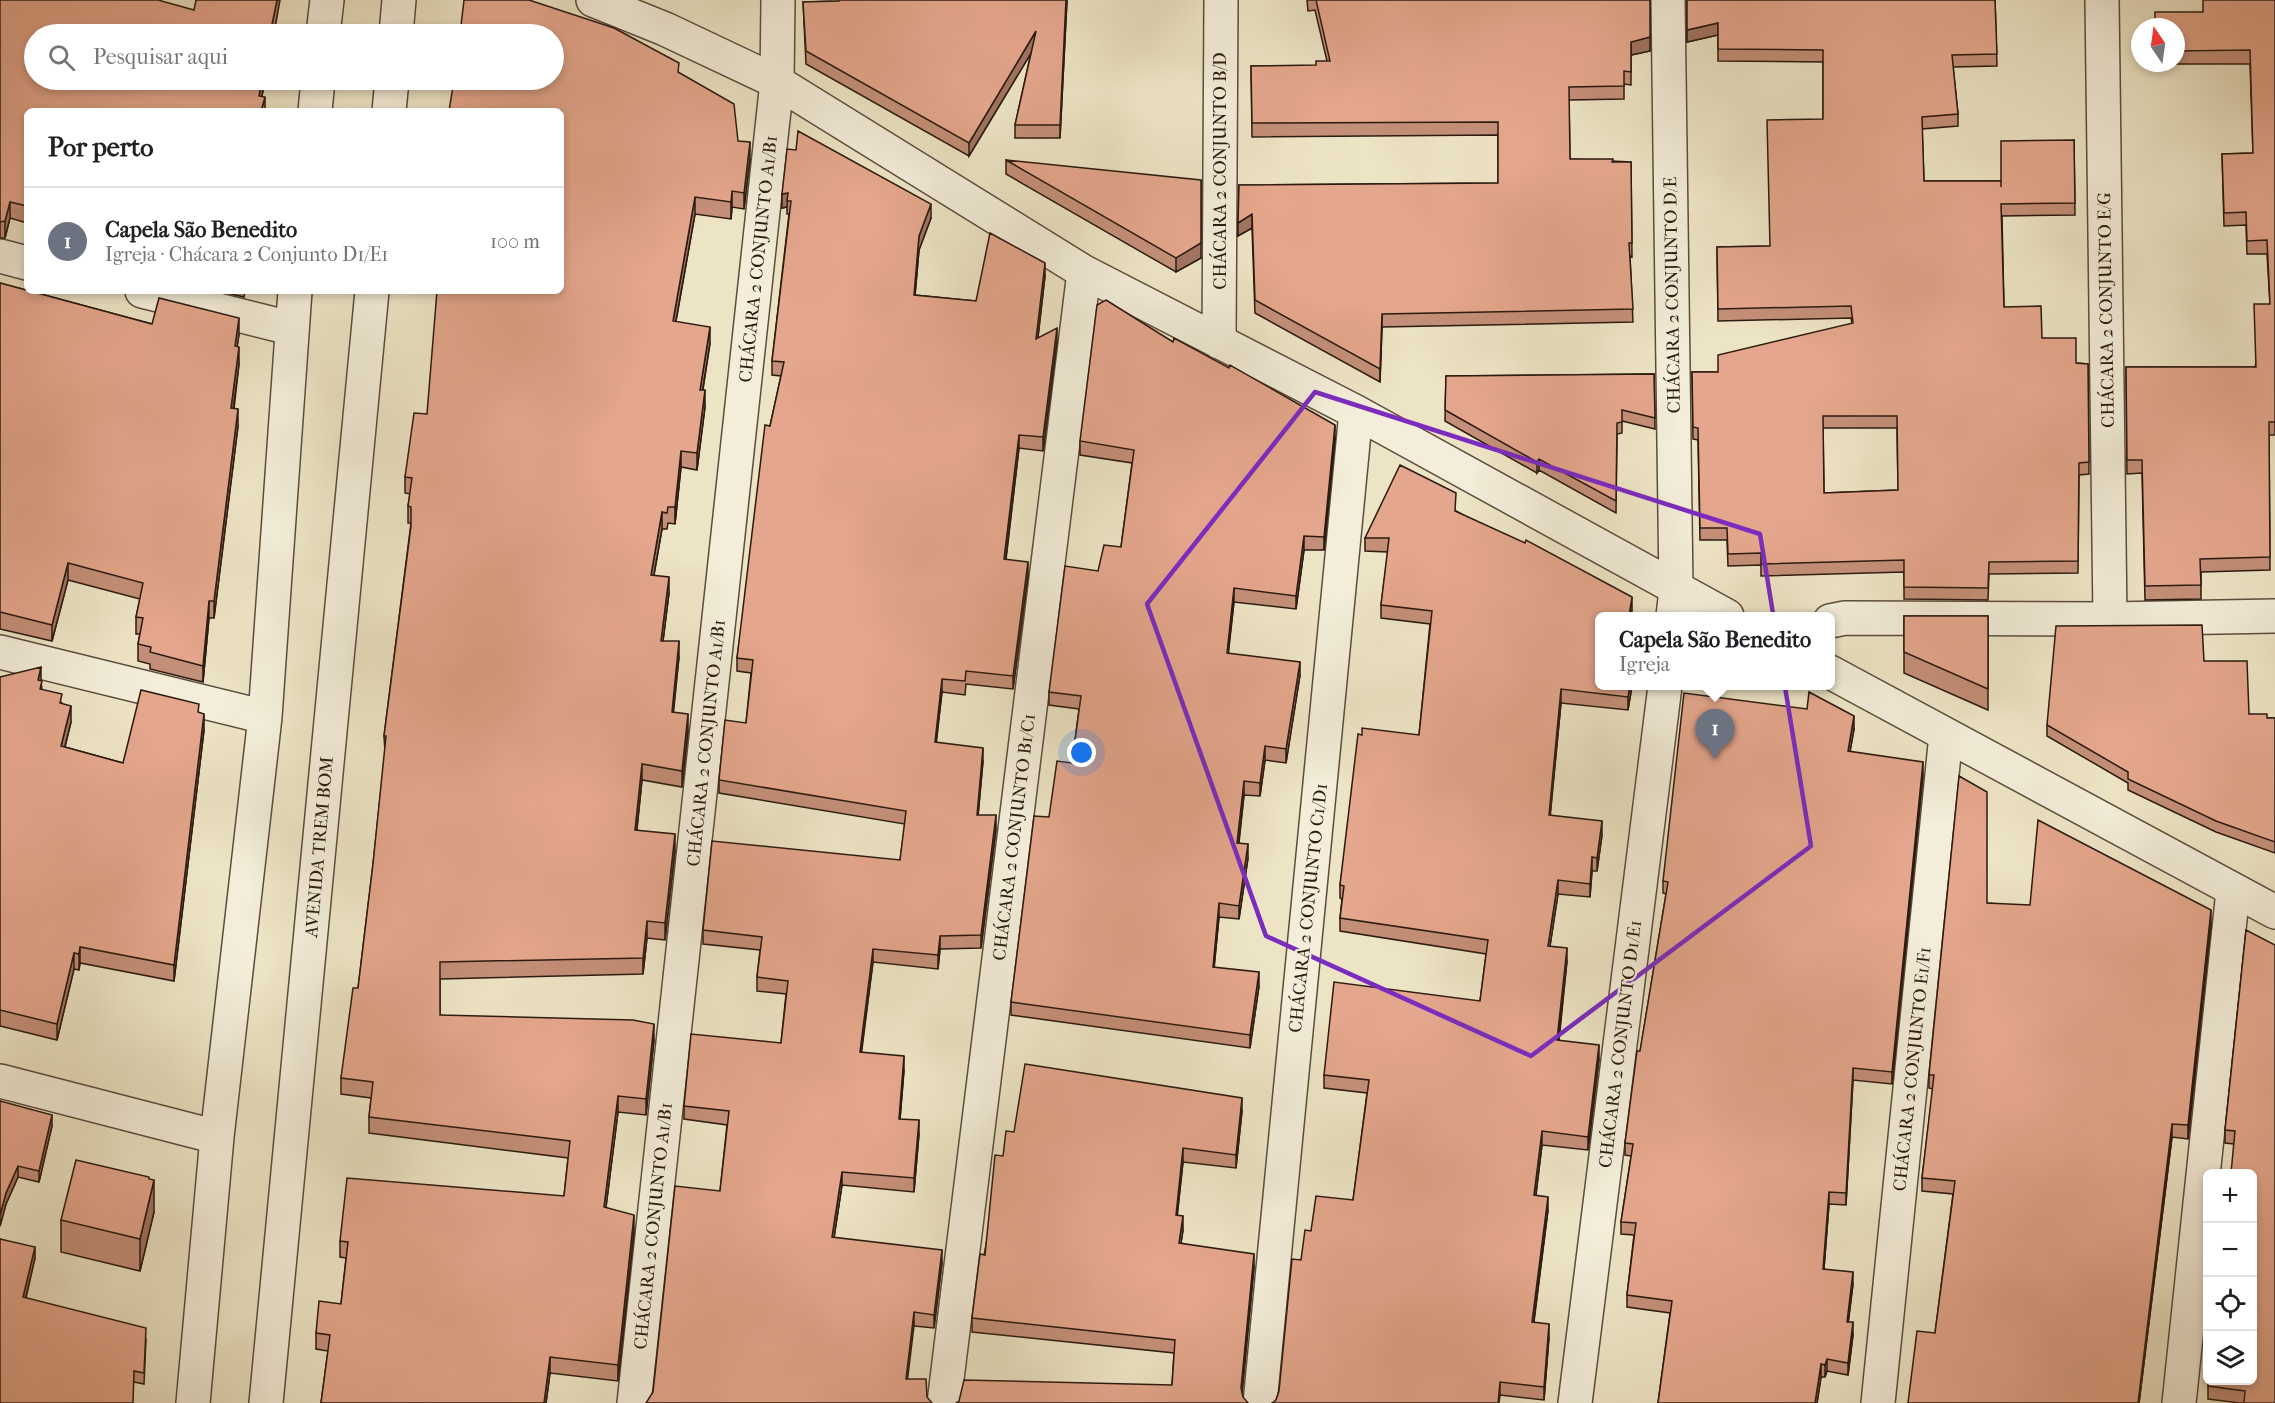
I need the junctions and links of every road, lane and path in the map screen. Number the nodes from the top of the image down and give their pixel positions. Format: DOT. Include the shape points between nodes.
graph roads {
  1 [pos="327,0"];
  2 [pos="399,0"];
  3 [pos="593,0"];
  4 [pos="778,0"];
  5 [pos="1221,0"];
  6 [pos="1668,0"];
  7 [pos="2102,0"];
  8 [pos="324,24"];
  9 [pos="397,24"];
  10 [pos="777,82"];
  11 [pos="317,90"];
  12 [pos="391,90"];
  13 [pos="315,108"];
  14 [pos="389,108"];
  15 [pos="0,256"];
  16 [pos="24,261"];
  17 [pos="1084,272"];
  18 [pos="154,294"];
  19 [pos="295,294"];
  20 [pos="372,294"];
  21 [pos="290,328"];
  22 [pos="1219,342"];
  23 [pos="1356,412"];
  24 [pos="1675,603"];
  25 [pos="1711,612"];
  26 [pos="2275,616"];
  27 [pos="2110,619"];
  28 [pos="1835,620"];
  29 [pos="0,652"];
  30 [pos="1835,675"];
  31 [pos="1664,690"];
  32 [pos="265,717"];
  33 [pos="1946,735"];
  34 [pos="2233,891"];
  35 [pos="2275,912"];
  36 [pos="0,1081"];
  37 [pos="217,1137"];
  38 [pos="194,1403"];
  39 [pos="266,1403"];
  40 [pos="634,1403"];
  41 [pos="944,1403"];
  42 [pos="1260,1403"];
  43 [pos="1575,1403"];
  44 [pos="1878,1403"];
  45 [pos="2180,1403"];
  1 -- 8 [label="street"];
  2 -- 9 [label="street"];
  3 -- 10 [label="street"];
  4 -- 10 [label="street, CHÁCARA 2 CONJUNTO A1/B1"];
  5 -- 22 [label="street, CHÁCARA 2 CONJUNTO B/D"];
  6 -- 24 [label="street, CHÁCARA 2 CONJUNTO D/E"];
  7 -- 27 [label="street, CHÁCARA 2 CONJUNTO E/G"];
  10 -- 17 [label="street"];
  10 -- 40 [label="street, CHÁCARA 2 CONJUNTO A1/B1"];
  11 -- 13 [label="street"];
  12 -- 14 [label="street"];
  15 -- 16 [label="street"];
  17 -- 22 [label="street"];
  17 -- 41 [label="street, CHÁCARA 2 CONJUNTO B1/C1"];
  18 -- 21 [label="street"];
  19 -- 21 [label="street"];
  20 -- 39 [label="street, AVENIDA TREM BOM"];
  21 -- 32 [label="street"];
  22 -- 23 [label="street"];
  23 -- 24 [label="street"];
  23 -- 42 [label="street, CHÁCARA 2 CONJUNTO C1/D1"];
  24 -- 25 [label="street"];
  26 -- 27 [label="street"];
  27 -- 28 [label="street"];
  29 -- 32 [label="street"];
  30 -- 33 [label="street"];
  31 -- 43 [label="street, CHÁCARA 2 CONJUNTO D1/E1"];
  32 -- 37 [label="street"];
  33 -- 34 [label="street"];
  33 -- 44 [label="street, CHÁCARA 2 CONJUNTO E1/F1"];
  34 -- 35 [label="street"];
  34 -- 45 [label="street"];
  36 -- 37 [label="street"];
  37 -- 38 [label="street"];
}
